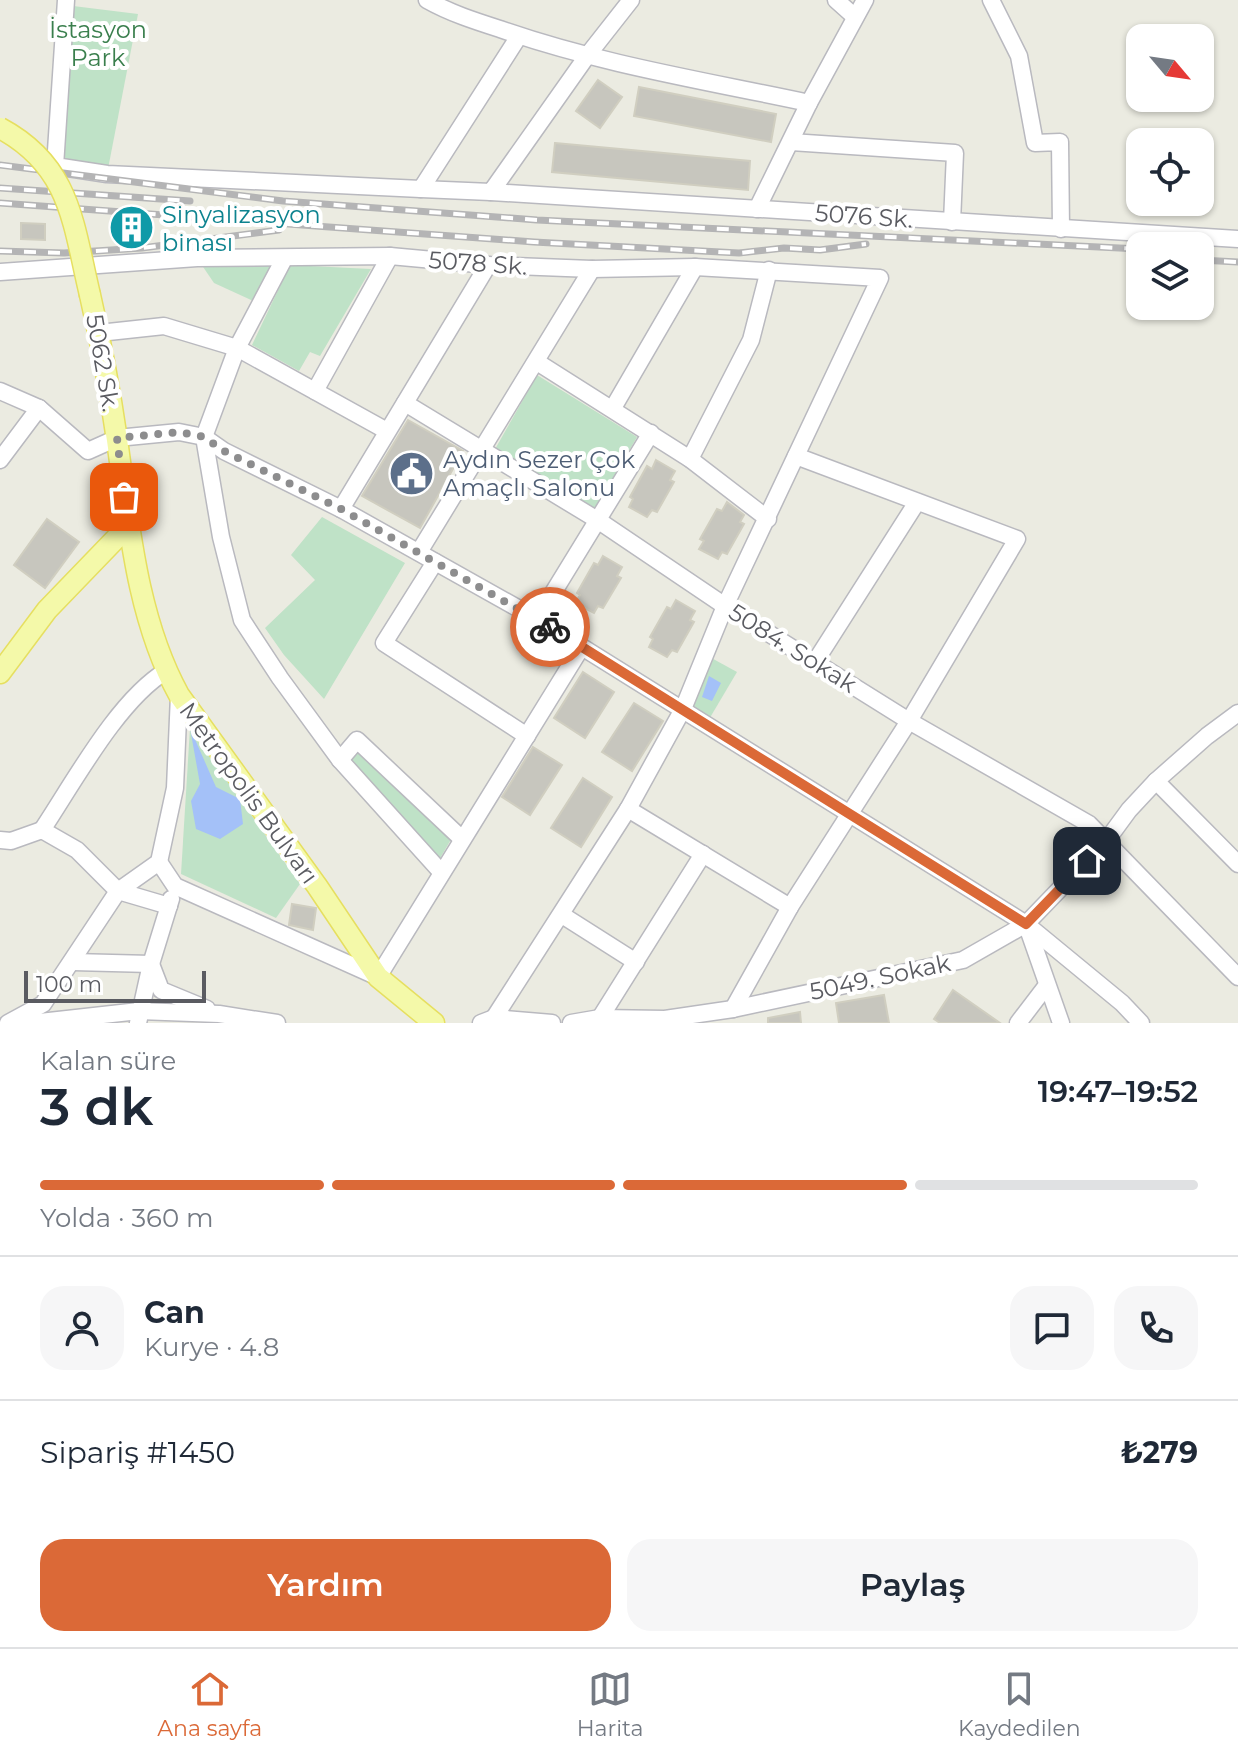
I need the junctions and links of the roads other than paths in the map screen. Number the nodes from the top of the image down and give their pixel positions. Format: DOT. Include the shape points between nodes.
graph roads {
  1 [pos="66,0"];
  2 [pos="631,0"];
  3 [pos="836,0"];
  4 [pos="865,0"];
  5 [pos="991,0"];
  6 [pos="430,1"];
  7 [pos="855,17"];
  8 [pos="519,36"];
  9 [pos="587,56"];
  10 [pos="809,103"];
  11 [pos="0,128"];
  12 [pos="791,142"];
  13 [pos="421,189"];
  14 [pos="491,192"];
  15 [pos="757,209"];
  16 [pos="952,222"];
  17 [pos="1061,229"];
  18 [pos="1238,239"];
  19 [pos="390,256"];
  20 [pos="284,259"];
  21 [pos="488,265"];
  22 [pos="695,267"];
  23 [pos="592,269"];
  24 [pos="769,270"];
  25 [pos="0,272"];
  26 [pos="99,333"];
  27 [pos="237,348"];
  28 [pos="537,362"];
  29 [pos="0,391"];
  30 [pos="315,391"];
  31 [pos="405,403"];
  32 [pos="39,408"];
  33 [pos="613,408"];
  34 [pos="387,431"];
  35 [pos="651,433"];
  36 [pos="204,437"];
  37 [pos="117,438"];
  38 [pos="483,452"];
  39 [pos="796,456"];
  40 [pos="690,459"];
  41 [pos="0,460"];
  42 [pos="917,502"];
  43 [pos="341,509"];
  44 [pos="768,519"];
  45 [pos="599,521"];
  46 [pos="128,526"];
  47 [pos="419,552"];
  48 [pos="435,562"];
  49 [pos="725,606"];
  50 [pos="537,619"];
  51 [pos="581,648"];
  52 [pos="815,662"];
  53 [pos="166,671"];
  54 [pos="0,673"];
  55 [pos="179,695"];
  56 [pos="683,709"];
  57 [pos="1238,713"];
  58 [pos="909,721"];
  59 [pos="527,736"];
  60 [pos="340,760"];
  61 [pos="1156,781"];
  62 [pos="628,809"];
  63 [pos="849,813"];
  64 [pos="42,830"];
  65 [pos="462,839"];
  66 [pos="0,840"];
  67 [pos="1107,840"];
  68 [pos="703,854"];
  69 [pos="159,862"];
  70 [pos="1238,864"];
  71 [pos="441,872"];
  72 [pos="175,886"];
  73 [pos="118,891"];
  74 [pos="169,906"];
  75 [pos="790,907"];
  76 [pos="562,915"];
  77 [pos="1026,924"];
  78 [pos="73,962"];
  79 [pos="636,962"];
  80 [pos="151,964"];
  81 [pos="378,977"];
  82 [pos="1238,977"];
  83 [pos="1047,985"];
  84 [pos="733,1009"];
  85 [pos="139,1017"];
  86 [pos="219,1018"];
  87 [pos="600,1018"];
  88 [pos="488,1020"];
  89 [pos="666,1021"];
  90 [pos="520,1022"];
  91 [pos="8,1023"];
  92 [pos="31,1023"];
  93 [pos="277,1023"];
  94 [pos="434,1023"];
  95 [pos="552,1023"];
  96 [pos="571,1023"];
  97 [pos="1018,1023"];
  98 [pos="1061,1023"];
  99 [pos="1141,1023"];
  1 -- 13 [label="street, 5076 Sk." via="55,166 107,174"];
  2 -- 9 [label="street"];
  3 -- 7 [label="street"];
  4 -- 7 [label="street"];
  5 -- 17 [label="street" via="1019,56 1035,143 1060,142"];
  6 -- 8 [label="street"];
  7 -- 10 [label="street"];
  8 -- 9 [label="street"];
  8 -- 13 [label="street"];
  9 -- 10 [label="street"];
  9 -- 14 [label="street"];
  10 -- 12 [label="street"];
  11 -- 26 [label="main road, 5062 Sk., bridge" via="43,158 62,189"];
  12 -- 15 [label="street"];
  12 -- 16 [label="street" via="955,153"];
  13 -- 14 [label="street, 5076 Sk."];
  14 -- 15 [label="street, 5076 Sk."];
  15 -- 16 [label="street, 5076 Sk."];
  16 -- 17 [label="street, 5076 Sk."];
  17 -- 18 [label="street, 5076 Sk."];
  19 -- 20 [label="street, 5078 Sk."];
  19 -- 21 [label="street, 5078 Sk."];
  19 -- 30 [label="street"];
  20 -- 25 [label="street, 5078 Sk." via="197,258"];
  20 -- 27 [label="street"];
  21 -- 23 [label="street, 5078 Sk."];
  21 -- 31 [label="street"];
  22 -- 23 [label="street, 5078 Sk."];
  22 -- 24 [label="street, 5078 Sk."];
  22 -- 33 [label="street"];
  23 -- 28 [label="street"];
  24 -- 39 [label="street, 5078 Sk." via="880,278"];
  24 -- 40 [label="street" via="751,340"];
  26 -- 27 [label="street" via="164,326"];
  26 -- 37 [label="main road, 5062 Sk."];
  27 -- 30 [label="street"];
  27 -- 36 [label="street"];
  28 -- 33 [label="street"];
  28 -- 38 [label="street"];
  29 -- 32 [label="street"];
  30 -- 34 [label="street"];
  31 -- 34 [label="street"];
  31 -- 38 [label="street, 5084. Sokak"];
  32 -- 37 [label="street" via="88,451"];
  32 -- 41 [label="street"];
  33 -- 35 [label="street"];
  34 -- 43 [label="street"];
  35 -- 40 [label="street"];
  35 -- 45 [label="street"];
  36 -- 37 [label="street" via="179,432"];
  36 -- 43 [label="street"];
  36 -- 60 [label="street" via="242,620"];
  37 -- 46 [label="main road, 5062 Sk."];
  38 -- 45 [label="street, 5084. Sokak"];
  38 -- 47 [label="street"];
  39 -- 42 [label="street"];
  39 -- 44 [label="street"];
  40 -- 44 [label="street"];
  42 -- 52 [label="street"];
  42 -- 58 [label="street" via="1017,539"];
  43 -- 47 [label="street"];
  44 -- 49 [label="street"];
  45 -- 49 [label="street, 5084. Sokak"];
  45 -- 50 [label="street"];
  46 -- 53 [label="main road, Metropolis Bulvarı"];
  46 -- 54 [label="main road" via="47,610"];
  47 -- 48 [label="street"];
  48 -- 50 [label="street"];
  48 -- 59 [label="street" via="384,643"];
  49 -- 52 [label="street, 5084. Sokak"];
  49 -- 56 [label="street"];
  50 -- 51 [label="street"];
  51 -- 56 [label="street"];
  51 -- 59 [label="street"];
  52 -- 58 [label="street, 5084. Sokak"];
  53 -- 55 [label="main road, Metropolis Bulvarı"];
  53 -- 64 [label="street" via="123,709"];
  55 -- 69 [label="street" via="175,788"];
  55 -- 81 [label="main road, Metropolis Bulvarı"];
  56 -- 62 [label="street"];
  56 -- 63 [label="street"];
  57 -- 61 [label="street, 5049. Sokak"];
  58 -- 63 [label="street"];
  58 -- 67 [label="street, 5084. Sokak" via="1089,824"];
  59 -- 65 [label="street"];
  60 -- 65 [label="street" via="357,740"];
  60 -- 71 [label="street"];
  61 -- 67 [label="street, 5049. Sokak"];
  61 -- 70 [label="street"];
  62 -- 68 [label="street"];
  62 -- 76 [label="street"];
  63 -- 75 [label="street"];
  63 -- 77 [label="street"];
  64 -- 66 [label="street"];
  64 -- 73 [label="street" via="77,850"];
  65 -- 71 [label="street"];
  67 -- 77 [label="street, 5049. Sokak"];
  67 -- 82 [label="street, 5084. Sokak"];
  68 -- 75 [label="street"];
  68 -- 79 [label="street"];
  69 -- 72 [label="street"];
  69 -- 73 [label="street"];
  71 -- 81 [label="street"];
  72 -- 74 [label="street"];
  72 -- 81 [label="street"];
  73 -- 74 [label="street"];
  73 -- 78 [label="street"];
  74 -- 80 [label="street"];
  75 -- 84 [label="street"];
  76 -- 79 [label="street"];
  76 -- 88 [label="street"];
  77 -- 83 [label="street"];
  77 -- 84 [label="street, 5049. Sokak" via="963,960"];
  77 -- 99 [label="street"];
  78 -- 80 [label="street"];
  78 -- 91 [label="street" via="43,1004"];
  79 -- 87 [label="street"];
  80 -- 85 [label="street"];
  80 -- 86 [label="street" via="161,990"];
  81 -- 94 [label="main road, Metropolis Bulvarı"];
  83 -- 97 [label="street"];
  83 -- 98 [label="street"];
  84 -- 89 [label="street, 5049. Sokak"];
  85 -- 86 [label="street"];
  85 -- 92 [label="street"];
  86 -- 93 [label="street"];
  87 -- 89 [label="street, 5049. Sokak"];
  87 -- 96 [label="street, 5049. Sokak"];
  88 -- 90 [label="street"];
  90 -- 95 [label="street"];
}
